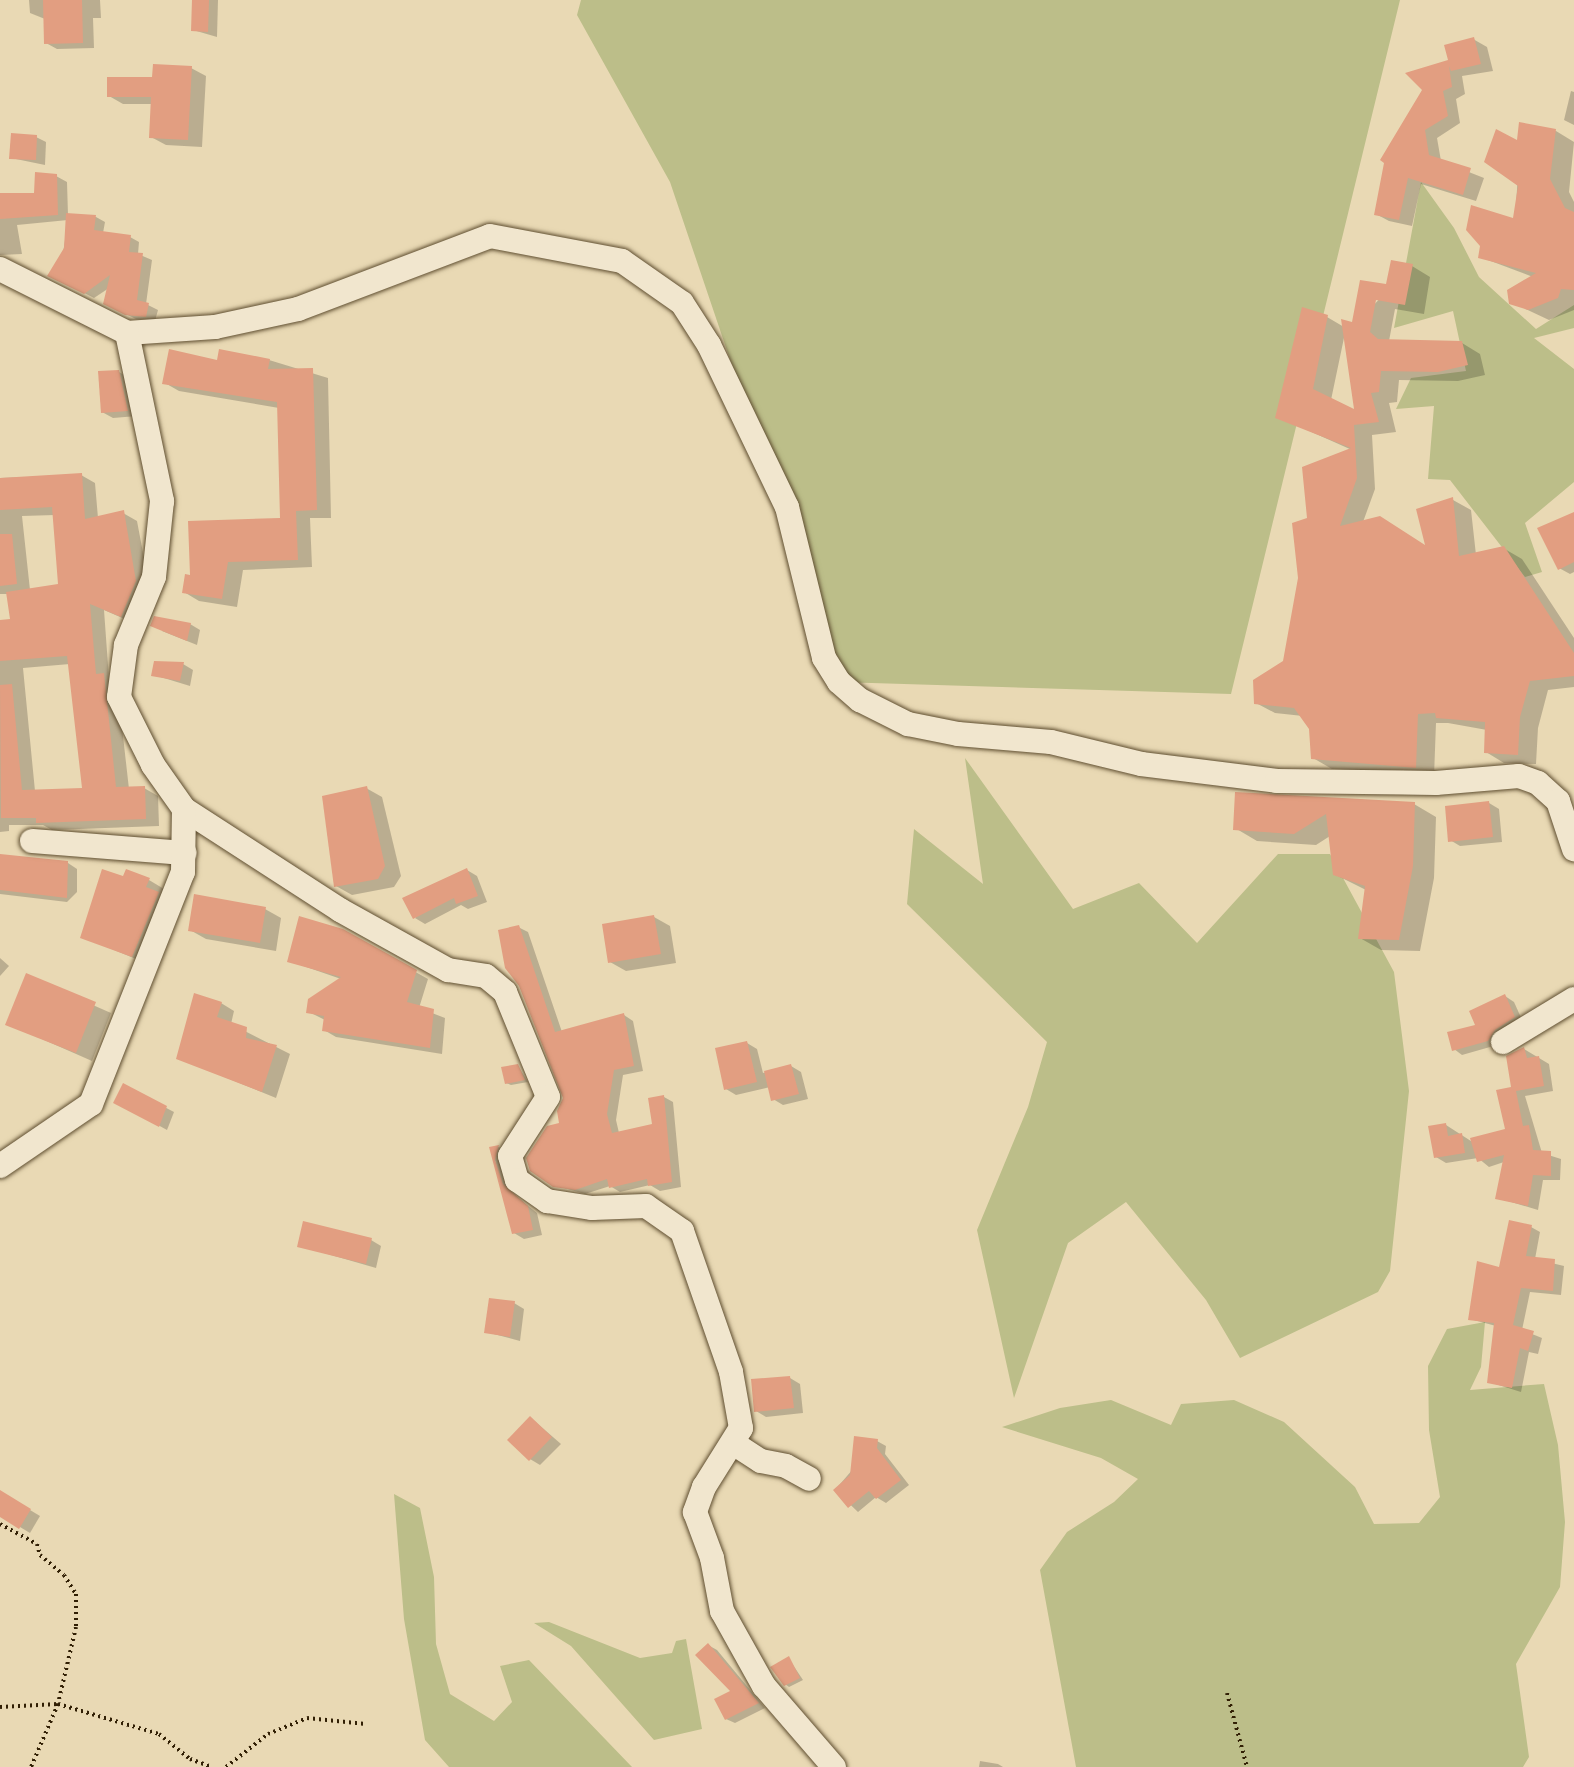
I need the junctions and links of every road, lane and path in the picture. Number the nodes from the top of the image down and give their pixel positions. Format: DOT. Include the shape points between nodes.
graph roads {
  1 [pos="0,269"];
  2 [pos="127,333"];
  3 [pos="184,809"];
  4 [pos="32,841"];
  5 [pos="1574,849"];
  6 [pos="185,853"];
  7 [pos="1574,999"];
  8 [pos="1503,1042"];
  9 [pos="0,1166"];
  10 [pos="733,1443"];
  11 [pos="809,1479"];
  12 [pos="0,1524"];
  13 [pos="1227,1693"];
  14 [pos="58,1704"];
  15 [pos="0,1707"];
  16 [pos="366,1724"];
  17 [pos="31,1767"];
  18 [pos="212,1767"];
  19 [pos="226,1767"];
  20 [pos="834,1767"];
  21 [pos="1247,1767"];
  1 -- 2 [label="street"];
  2 -- 3 [label="street" via="162,501 154,577 126,645 119,697 153,765"];
  2 -- 5 [label="street" via="215,327 298,309 490,236 622,261 682,303 709,345 787,507 824,658 839,682 860,700 908,724 958,734 1051,742 1141,764 1277,781 1436,783 1519,776 1538,783 1558,801"];
  3 -- 6 [label="street"];
  3 -- 10 [label="street" via="340,910 448,970 486,976 505,992 548,1097 510,1156 517,1180 547,1201 592,1208 646,1206 682,1231 739,1400 741,1428"];
  4 -- 6 [label="street"];
  6 -- 9 [label="street" via="145,978 91,1104"];
  7 -- 8 [label="street"];
  10 -- 11 [label="street" via="761,1461 786,1466"];
  10 -- 20 [label="street" via="704,1487 695,1512 712,1558 722,1611 764,1686"];
  12 -- 14 [label="path" via="37,1544 40,1555 64,1575 76,1594 76,1627"];
  13 -- 21 [label="path"];
  14 -- 15 [label="path"];
  14 -- 17 [label="path"];
  14 -- 18 [label="path" via="159,1734 190,1759"];
  16 -- 19 [label="path" via="307,1718 268,1734"];
}
